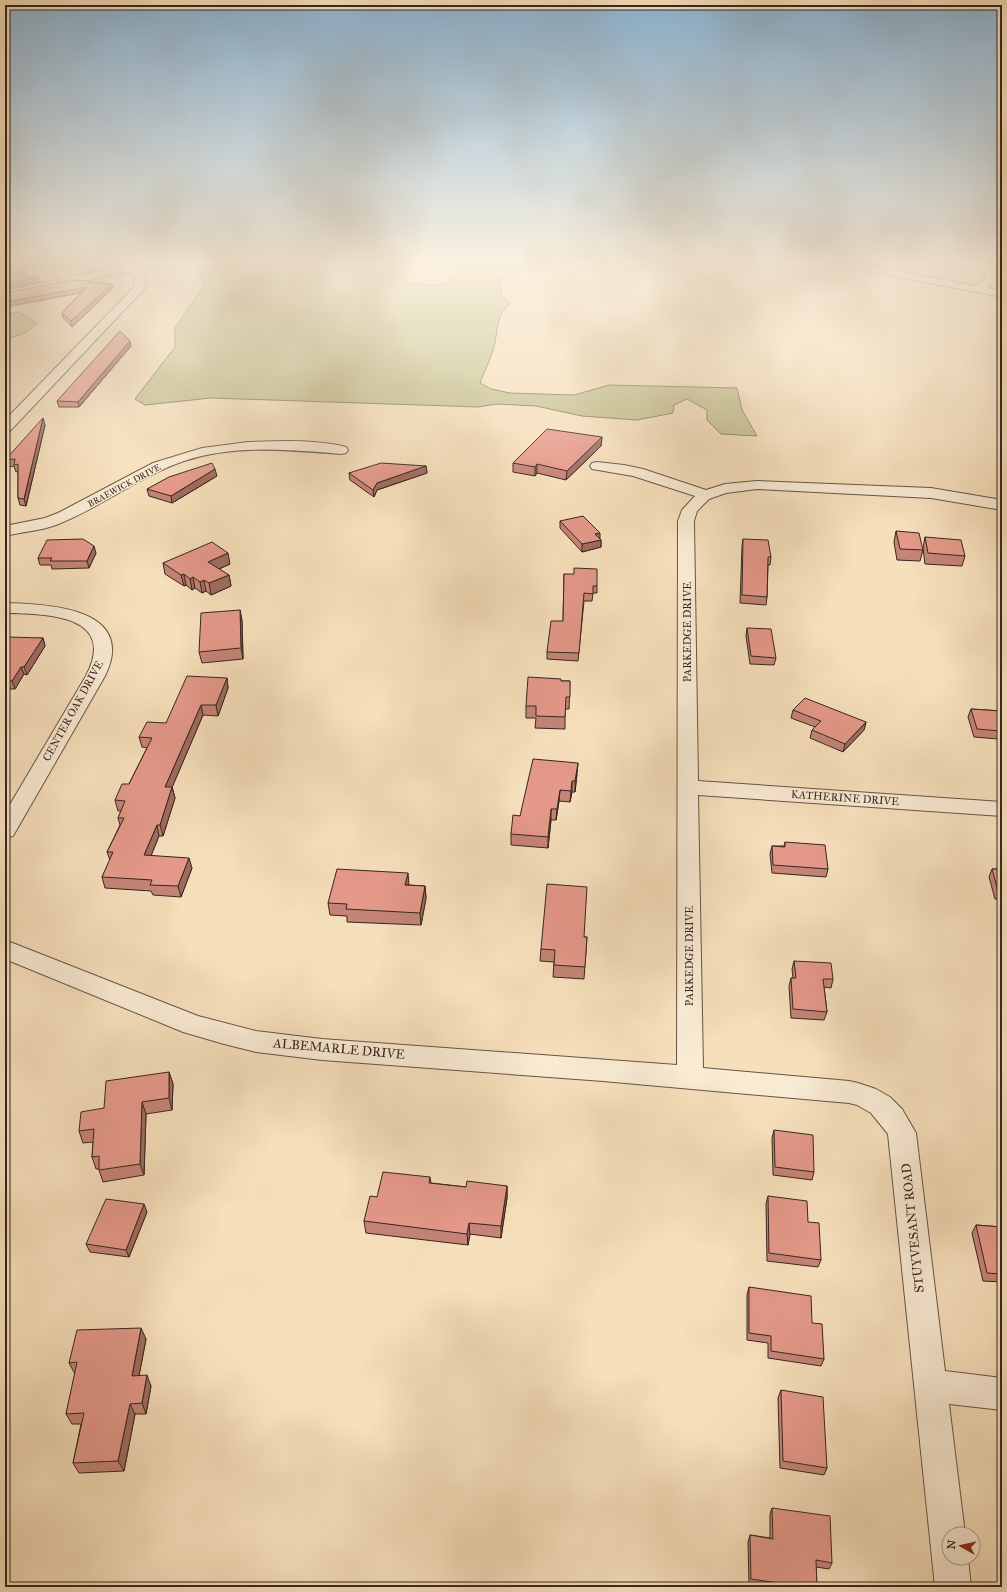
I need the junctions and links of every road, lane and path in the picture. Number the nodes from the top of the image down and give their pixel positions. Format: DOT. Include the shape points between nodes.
graph roads {
  1 [pos="93,335"];
  2 [pos="6,426"];
  3 [pos="341,450"];
  4 [pos="597,466"];
  5 [pos="707,495"];
  6 [pos="1002,505"];
  7 [pos="5,531"];
  8 [pos="5,608"];
  9 [pos="688,787"];
  10 [pos="1002,809"];
  11 [pos="5,832"];
  12 [pos="5,949"];
  13 [pos="690,1077"];
  14 [pos="931,1386"];
  15 [pos="1002,1394"];
  16 [pos="946,1526"];
  17 [pos="951,1566"];
  18 [pos="953,1587"];
  1 -- 2 [label="street"];
  3 -- 7 [label="street, BRAEWICK DRIVE" via="270,445 195,454 146,472 49,522"];
  4 -- 5 [label="street" via="612,466"];
  5 -- 6 [label="street, PARKEDGE DRIVE" via="738,486 773,485 931,493"];
  5 -- 9 [label="street, PARKEDGE DRIVE" via="692,504 686,521"];
  8 -- 11 [label="street, CENTER OAK DRIVE" via="77,617 87,622 102,636 104,647 103,657 87,688"];
  9 -- 10 [label="street, KATHERINE DRIVE"];
  9 -- 13 [label="street, PARKEDGE DRIVE"];
  12 -- 13 [label="street, ALBEMARLE DRIVE" via="192,1026 223,1036 330,1050"];
  13 -- 14 [label="street, STUYVESANT ROAD" via="849,1092 867,1096 894,1117 902,1133"];
  14 -- 15 [label="street"];
  14 -- 16 [label="street, STUYVESANT ROAD"];
  17 -- 18 [label="street"];
}
